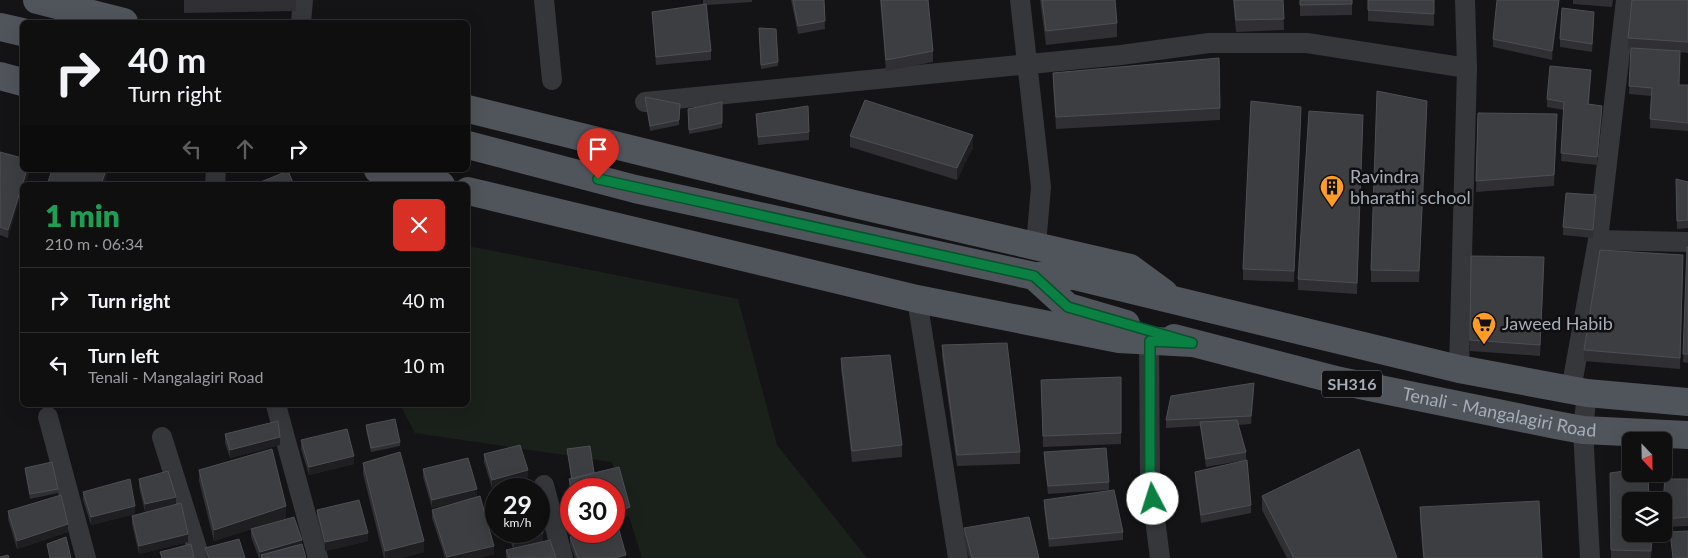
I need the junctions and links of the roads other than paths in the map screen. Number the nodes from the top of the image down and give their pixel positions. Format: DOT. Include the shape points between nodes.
graph roads {
  1 [pos="40,0"];
  2 [pos="303,0"];
  3 [pos="544,0"];
  4 [pos="1020,0"];
  5 [pos="1465,0"];
  6 [pos="1626,0"];
  7 [pos="116,20"];
  8 [pos="301,20"];
  9 [pos="0,27"];
  10 [pos="20,32"];
  11 [pos="1027,64"];
  12 [pos="1467,68"];
  13 [pos="0,76"];
  14 [pos="552,80"];
  15 [pos="20,81"];
  16 [pos="645,102"];
  17 [pos="470,109"];
  18 [pos="470,146"];
  19 [pos="386,172"];
  20 [pos="428,182"];
  21 [pos="470,192"];
  22 [pos="1598,240"];
  23 [pos="1688,242"];
  24 [pos="1036,244"];
  25 [pos="1034,276"];
  26 [pos="917,299"];
  27 [pos="1176,301"];
  28 [pos="1150,341"];
  29 [pos="1192,343"];
  30 [pos="1459,369"];
  31 [pos="1579,391"];
  32 [pos="1688,402"];
  33 [pos="277,407"];
  34 [pos="48,417"];
  35 [pos="1583,430"];
  36 [pos="1688,435"];
  37 [pos="162,437"];
  38 [pos="550,508"];
  39 [pos="86,558"];
  40 [pos="200,558"];
  41 [pos="318,558"];
  42 [pos="563,558"];
  43 [pos="958,558"];
  44 [pos="1160,558"];
  45 [pos="1590,558"];
  1 -- 7 [label="main road"];
  2 -- 8 [label="street"];
  3 -- 14 [label="street"];
  4 -- 11 [label="street"];
  5 -- 12 [label="street"];
  6 -- 22 [label="street"];
  9 -- 10 [label="main road"];
  11 -- 12 [label="street" via="1209,43 1307,43"];
  11 -- 16 [label="street"];
  11 -- 24 [label="street" via="1041,187"];
  12 -- 30 [label="street"];
  13 -- 15 [label="main road"];
  17 -- 24 [label="main road" via="850,203"];
  18 -- 25 [label="main road, Tenali - Mangalagiri Road / SH316" via="635,189"];
  19 -- 20 [label="main road"];
  21 -- 26 [label="main road"];
  22 -- 23 [label="street"];
  22 -- 31 [label="street"];
  24 -- 27 [label="main road" via="1130,268"];
  25 -- 27 [label="main road, Tenali - Mangalagiri Road / SH316" via="1074,276"];
  25 -- 29 [label="main road, Tenali - Mangalagiri Road / SH316" via="1068,307"];
  26 -- 28 [label="main road" via="1119,339"];
  26 -- 43 [label="street"];
  27 -- 30 [label="main road, Tenali - Mangalagiri Road / SH316"];
  28 -- 29 [label="main road"];
  28 -- 44 [label="street" via="1150,479"];
  29 -- 35 [label="main road, Tenali - Mangalagiri Road / SH316" via="1340,381"];
  30 -- 31 [label="main road, Tenali - Mangalagiri Road / SH316"];
  31 -- 32 [label="main road, Tenali - Mangalagiri Road / SH316"];
  31 -- 35 [label="street"];
  33 -- 41 [label="street"];
  34 -- 39 [label="street"];
  35 -- 36 [label="main road, Tenali - Mangalagiri Road / SH316"];
  35 -- 45 [label="street"];
  37 -- 40 [label="street"];
  38 -- 42 [label="street"];
}
